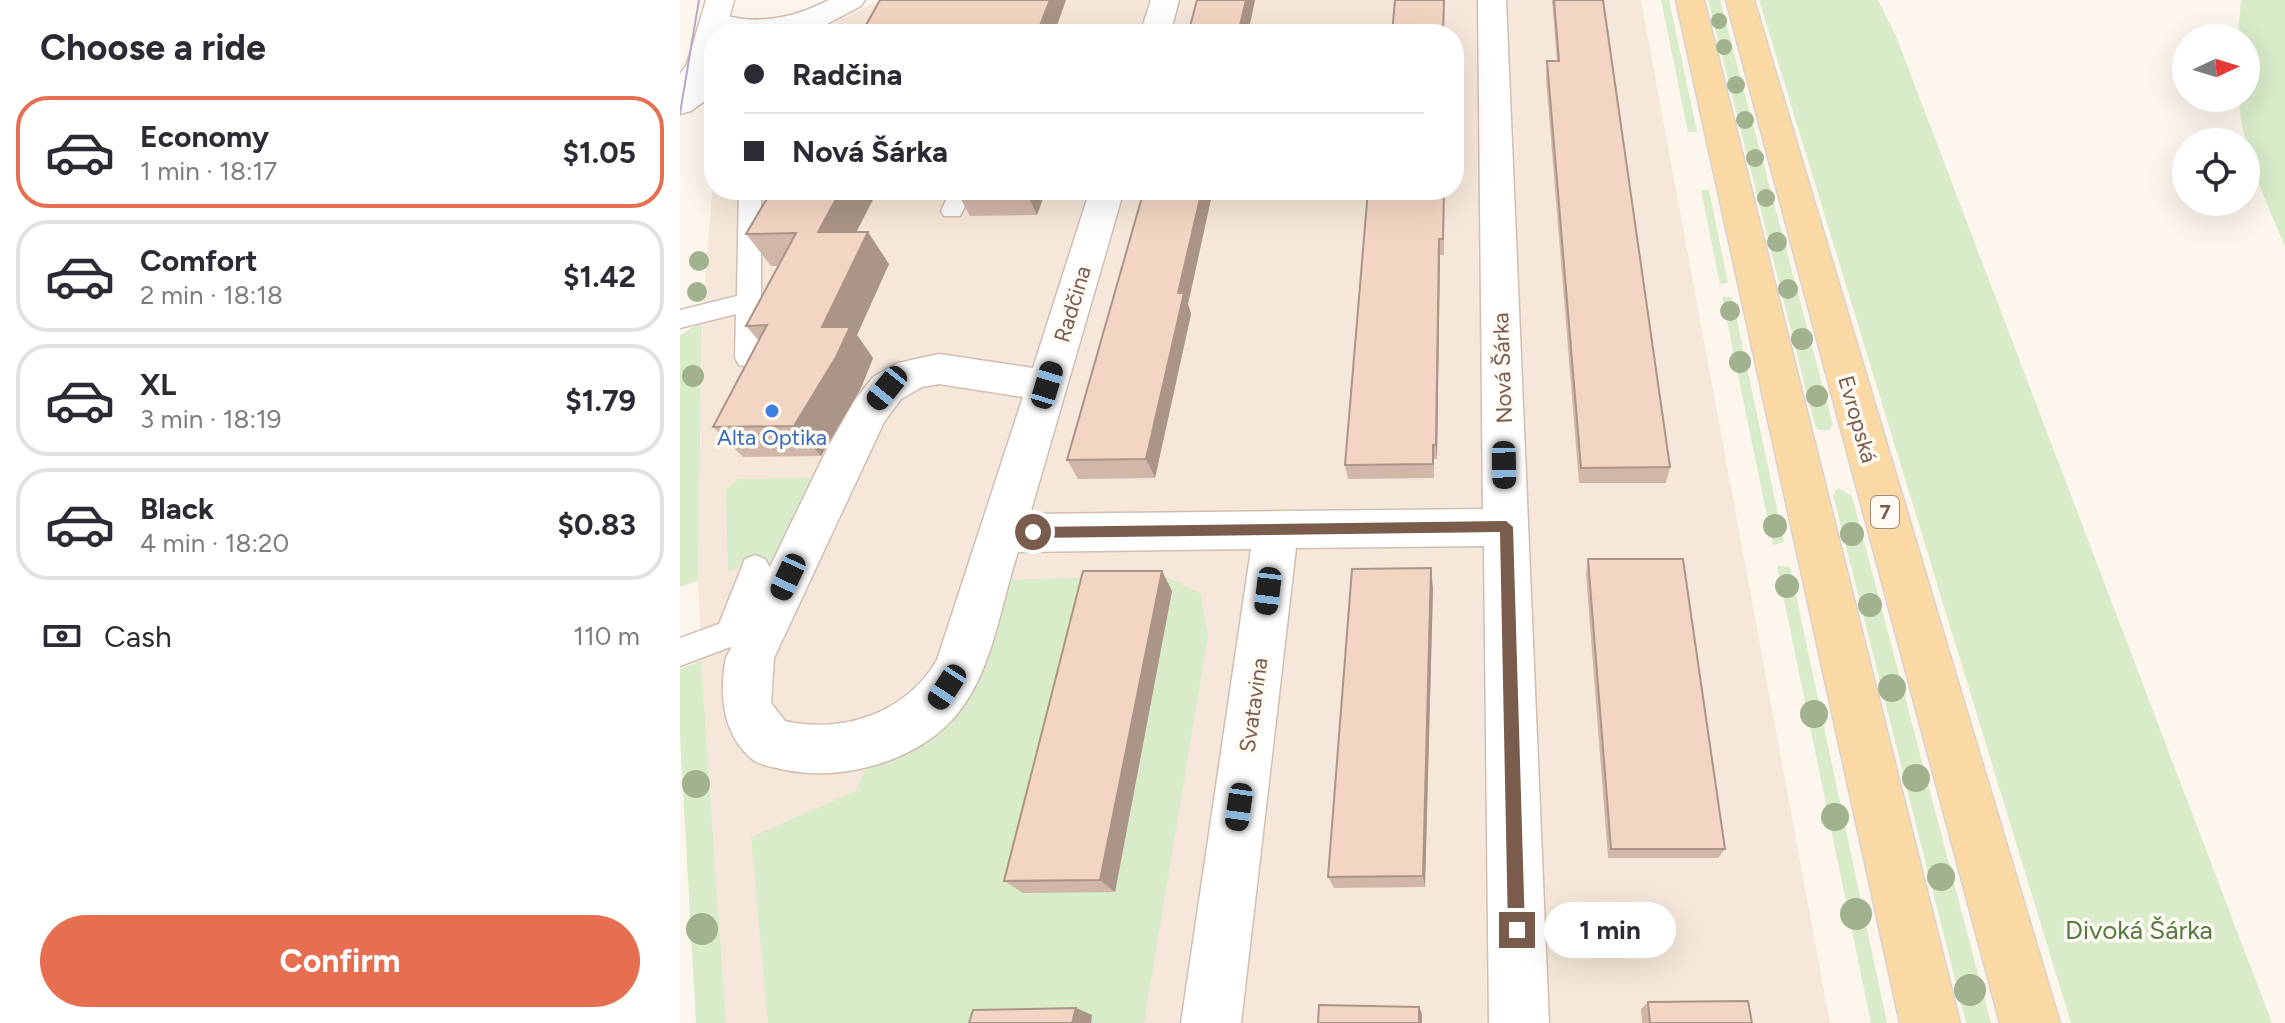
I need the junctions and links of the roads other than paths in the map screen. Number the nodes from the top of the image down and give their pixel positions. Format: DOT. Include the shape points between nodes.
graph roads {
  1 [pos="851,0"];
  2 [pos="1165,0"];
  3 [pos="1492,0"];
  4 [pos="1690,0"];
  5 [pos="1740,0"];
  6 [pos="718,11"];
  7 [pos="739,24"];
  8 [pos="804,24"];
  9 [pos="1158,24"];
  10 [pos="704,58"];
  11 [pos="704,86"];
  12 [pos="680,96"];
  13 [pos="680,104"];
  14 [pos="750,200"];
  15 [pos="957,200"];
  16 [pos="1104,200"];
  17 [pos="952,211"];
  18 [pos="749,302"];
  19 [pos="680,319"];
  20 [pos="748,358"];
  21 [pos="1047,385"];
  22 [pos="1506,527"];
  23 [pos="1276,529"];
  24 [pos="1002,533"];
  25 [pos="755,568"];
  26 [pos="680,652"];
  27 [pos="1211,1023"];
  28 [pos="1519,1023"];
  29 [pos="1930,1023"];
  30 [pos="2030,1023"];
  1 -- 8 [label="street"];
  2 -- 9 [label="street"];
  3 -- 22 [label="street, Nová Šárka"];
  4 -- 29 [label="main road"];
  5 -- 30 [label="main road, Evropská / 7"];
  6 -- 7 [label="street"];
  10 -- 12 [label="street"];
  11 -- 13 [label="street"];
  14 -- 18 [label="lane"];
  15 -- 17 [label="lane"];
  16 -- 21 [label="street, Radčina"];
  18 -- 19 [label="lane"];
  18 -- 20 [label="lane"];
  21 -- 24 [label="street, Radčina"];
  21 -- 24 [label="street, Radčina" via="939,369 912,374 887,388 843,459 750,658 744,688 749,716 771,743 812,750 861,745 912,721 938,701 956,674"];
  22 -- 23 [label="street"];
  22 -- 28 [label="street, Nová Šárka"];
  23 -- 24 [label="street"];
  23 -- 27 [label="street, Svatavina"];
  25 -- 26 [label="lane" via="730,633"];
}
